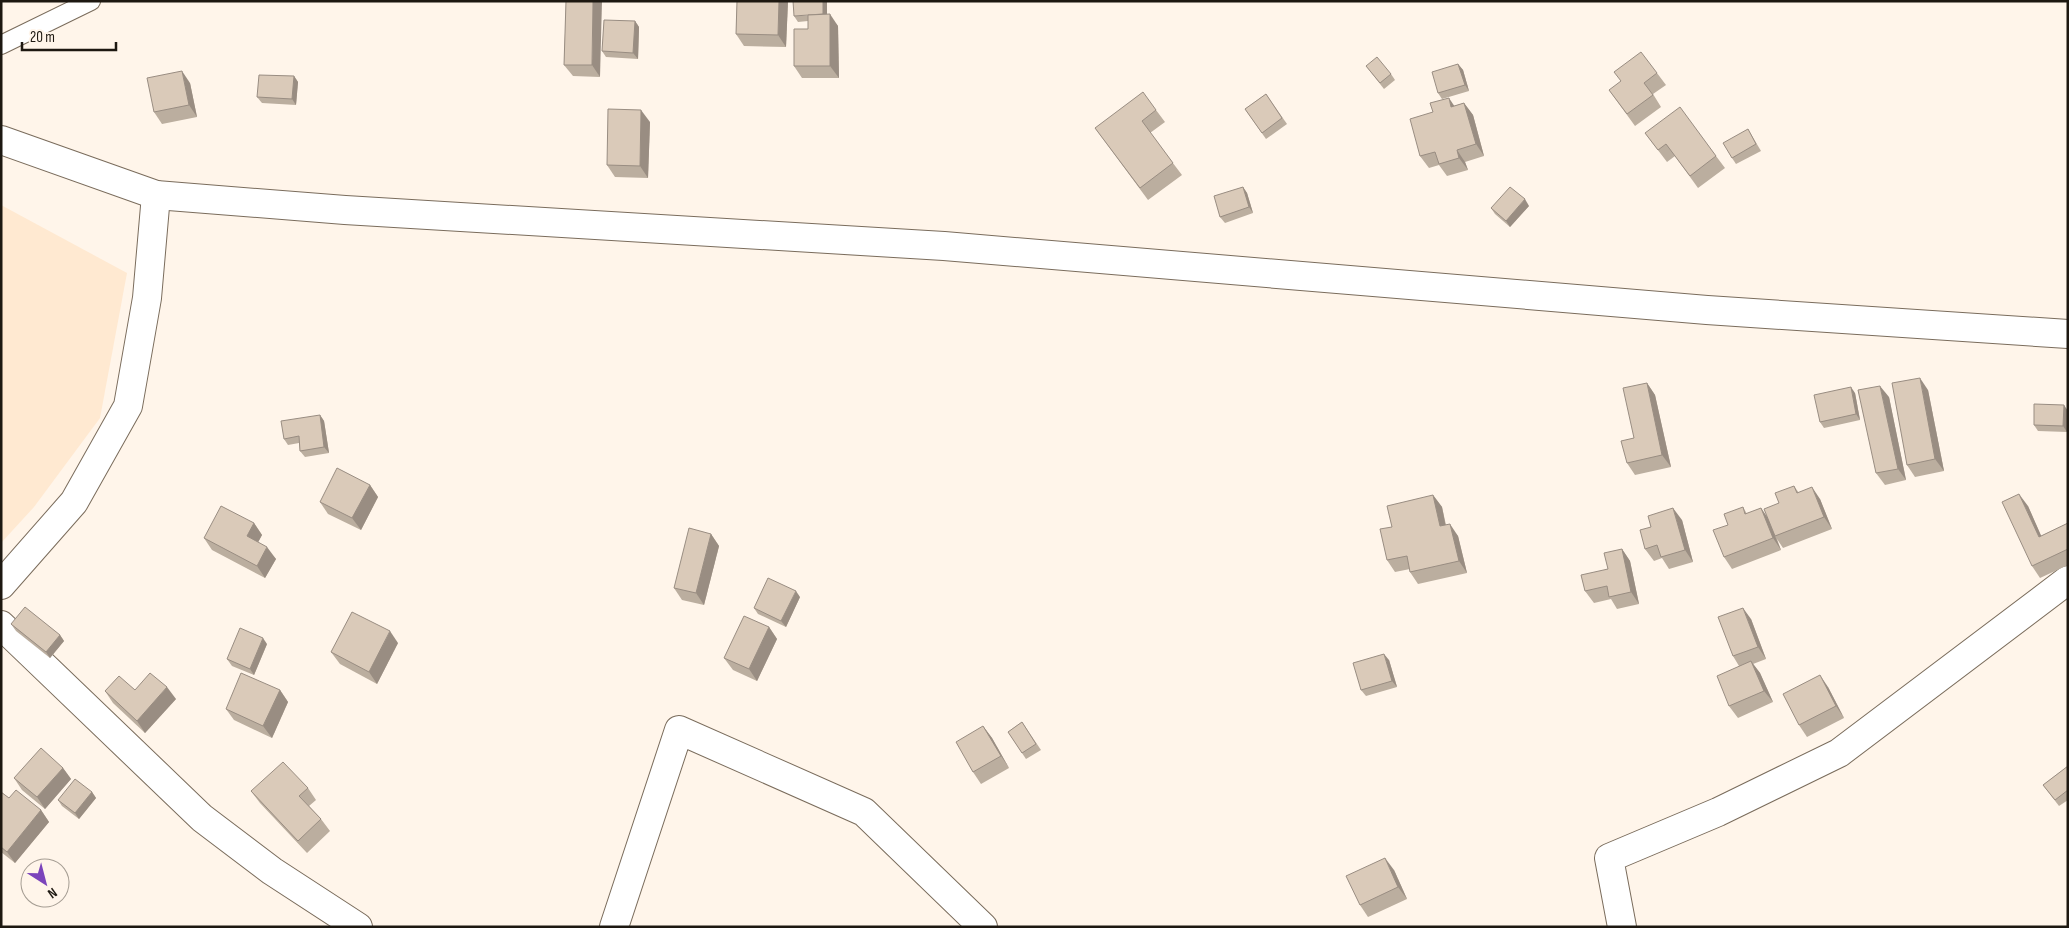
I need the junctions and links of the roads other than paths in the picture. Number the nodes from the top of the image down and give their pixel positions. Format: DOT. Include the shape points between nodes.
graph roads {
  1 [pos="91,1"];
  2 [pos="1,45"];
  3 [pos="1,140"];
  4 [pos="156,195"];
  5 [pos="2068,334"];
  6 [pos="2068,580"];
  7 [pos="1,585"];
  8 [pos="1,625"];
  9 [pos="358,927"];
  10 [pos="614,927"];
  11 [pos="983,927"];
  12 [pos="1622,927"];
  1 -- 2 [label="lane"];
  3 -- 4 [label="street"];
  4 -- 5 [label="street" via="345,210 944,246 1697,309"];
  4 -- 7 [label="street" via="146,298 128,406 74,502"];
  6 -- 12 [label="street" via="1839,753 1718,812 1609,858"];
  8 -- 9 [label="street" via="202,818 272,871"];
  10 -- 11 [label="street" via="679,730 864,812"];
}
